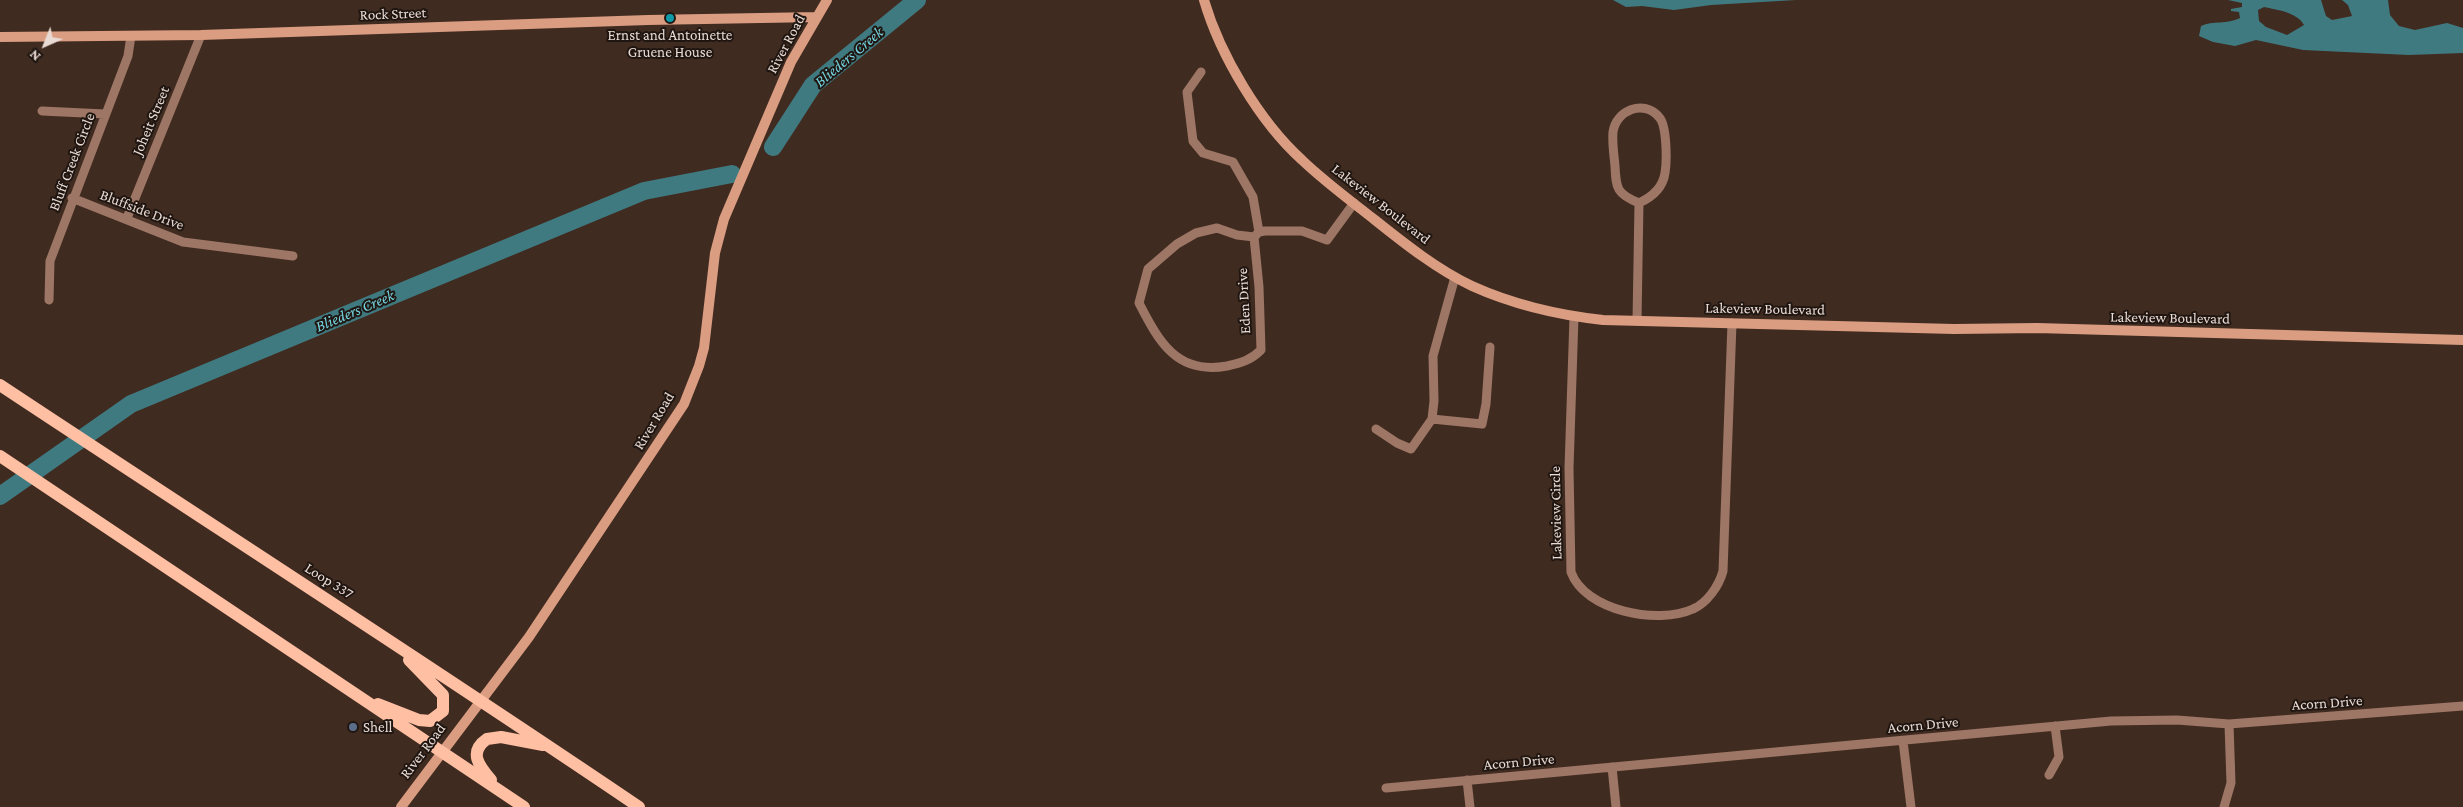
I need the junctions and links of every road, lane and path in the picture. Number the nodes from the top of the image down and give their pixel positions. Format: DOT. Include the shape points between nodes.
graph roads {
  1 [pos="827,0"];
  2 [pos="1204,0"];
  3 [pos="817,18"];
  4 [pos="201,35"];
  5 [pos="131,36"];
  6 [pos="0,37"];
  7 [pos="1201,72"];
  8 [pos="42,111"];
  9 [pos="105,114"];
  10 [pos="72,198"];
  11 [pos="1354,203"];
  12 [pos="1639,203"];
  13 [pos="127,218"];
  14 [pos="1257,234"];
  15 [pos="293,256"];
  16 [pos="1455,277"];
  17 [pos="49,300"];
  18 [pos="1574,317"];
  19 [pos="1637,321"];
  20 [pos="1732,323"];
  21 [pos="2463,340"];
  22 [pos="1490,347"];
  23 [pos="0,385"];
  24 [pos="1432,419"];
  25 [pos="1376,429"];
  26 [pos="0,456"];
  27 [pos="382,634"];
  28 [pos="356,695"];
  29 [pos="480,702"];
  30 [pos="2463,706"];
  31 [pos="2230,724"];
  32 [pos="2056,726"];
  33 [pos="1903,741"];
  34 [pos="550,747"];
  35 [pos="442,753"];
  36 [pos="1612,767"];
  37 [pos="2050,775"];
  38 [pos="1467,780"];
  39 [pos="1386,788"];
  40 [pos="501,792"];
  41 [pos="401,807"];
  42 [pos="524,807"];
  43 [pos="639,807"];
  44 [pos="1470,807"];
  45 [pos="1616,807"];
  46 [pos="1911,807"];
  47 [pos="2224,807"];
  1 -- 3 [label="street, River Road"];
  2 -- 11 [label="street, Lakeview Boulevard" via="1236,73 1276,132 1301,160"];
  3 -- 4 [label="street, Rock Street"];
  3 -- 29 [label="street, River Road" via="792,62 724,219 715,253 704,348 684,404 529,638"];
  4 -- 5 [label="street, Rock Street"];
  4 -- 13 [label="street, Joheit Street"];
  5 -- 6 [label="street, Rock Street"];
  5 -- 9 [label="street, Bluff Creek Circle" via="128,56"];
  7 -- 14 [label="street, Eden Drive" via="1187,92 1194,141 1203,153 1233,162 1253,198"];
  8 -- 9 [label="street"];
  9 -- 10 [label="street, Bluff Creek Circle"];
  10 -- 13 [label="street, Bluffside Drive"];
  10 -- 17 [label="street, Bluff Creek Circle" via="50,260"];
  11 -- 14 [label="street, Eden Drive" via="1328,240 1302,230"];
  11 -- 16 [label="street, Lakeview Boulevard"];
  12 -- 12 [label="street" via="1648,199 1663,183 1664,125 1659,116 1635,107 1625,112 1613,132 1616,185 1625,198"];
  12 -- 19 [label="street"];
  13 -- 15 [label="street, Bluffside Drive" via="184,242"];
  14 -- 14 [label="street, Eden Drive" via="1237,235 1217,228 1196,233 1148,270 1139,303 1157,338 1182,361 1204,368 1219,368 1251,359 1261,350"];
  16 -- 18 [label="street, Lakeview Boulevard" via="1515,303"];
  16 -- 24 [label="street" via="1433,356"];
  18 -- 19 [label="street, Lakeview Boulevard"];
  18 -- 20 [label="street, Lakeview Circle" via="1569,468 1571,572 1578,585 1607,606 1660,615 1693,609 1710,595 1721,580"];
  19 -- 20 [label="street, Lakeview Boulevard"];
  20 -- 21 [label="street, Lakeview Boulevard"];
  22 -- 24 [label="street" via="1482,424"];
  23 -- 27 [label="main road, Loop 337"];
  24 -- 25 [label="street" via="1411,449"];
  26 -- 28 [label="main road"];
  27 -- 28 [label="main road" via="443,695 443,711 430,721 419,720"];
  27 -- 29 [label="main road, Loop 337"];
  28 -- 35 [label="main road"];
  29 -- 34 [label="main road, Loop 337"];
  29 -- 35 [label="street, River Road"];
  30 -- 31 [label="street, Acorn Drive"];
  31 -- 32 [label="street, Acorn Drive" via="2177,720"];
  31 -- 47 [label="street" via="2231,782"];
  32 -- 33 [label="street, Acorn Drive"];
  32 -- 37 [label="street" via="2059,757"];
  33 -- 36 [label="street, Acorn Drive"];
  33 -- 46 [label="street"];
  34 -- 40 [label="main road" via="494,737 482,742 475,758"];
  34 -- 43 [label="main road, Loop 337"];
  35 -- 40 [label="main road"];
  35 -- 41 [label="street, River Road"];
  36 -- 38 [label="street, Acorn Drive"];
  36 -- 45 [label="street"];
  38 -- 39 [label="street, Acorn Drive"];
  38 -- 44 [label="street"];
  40 -- 42 [label="main road"];
}
